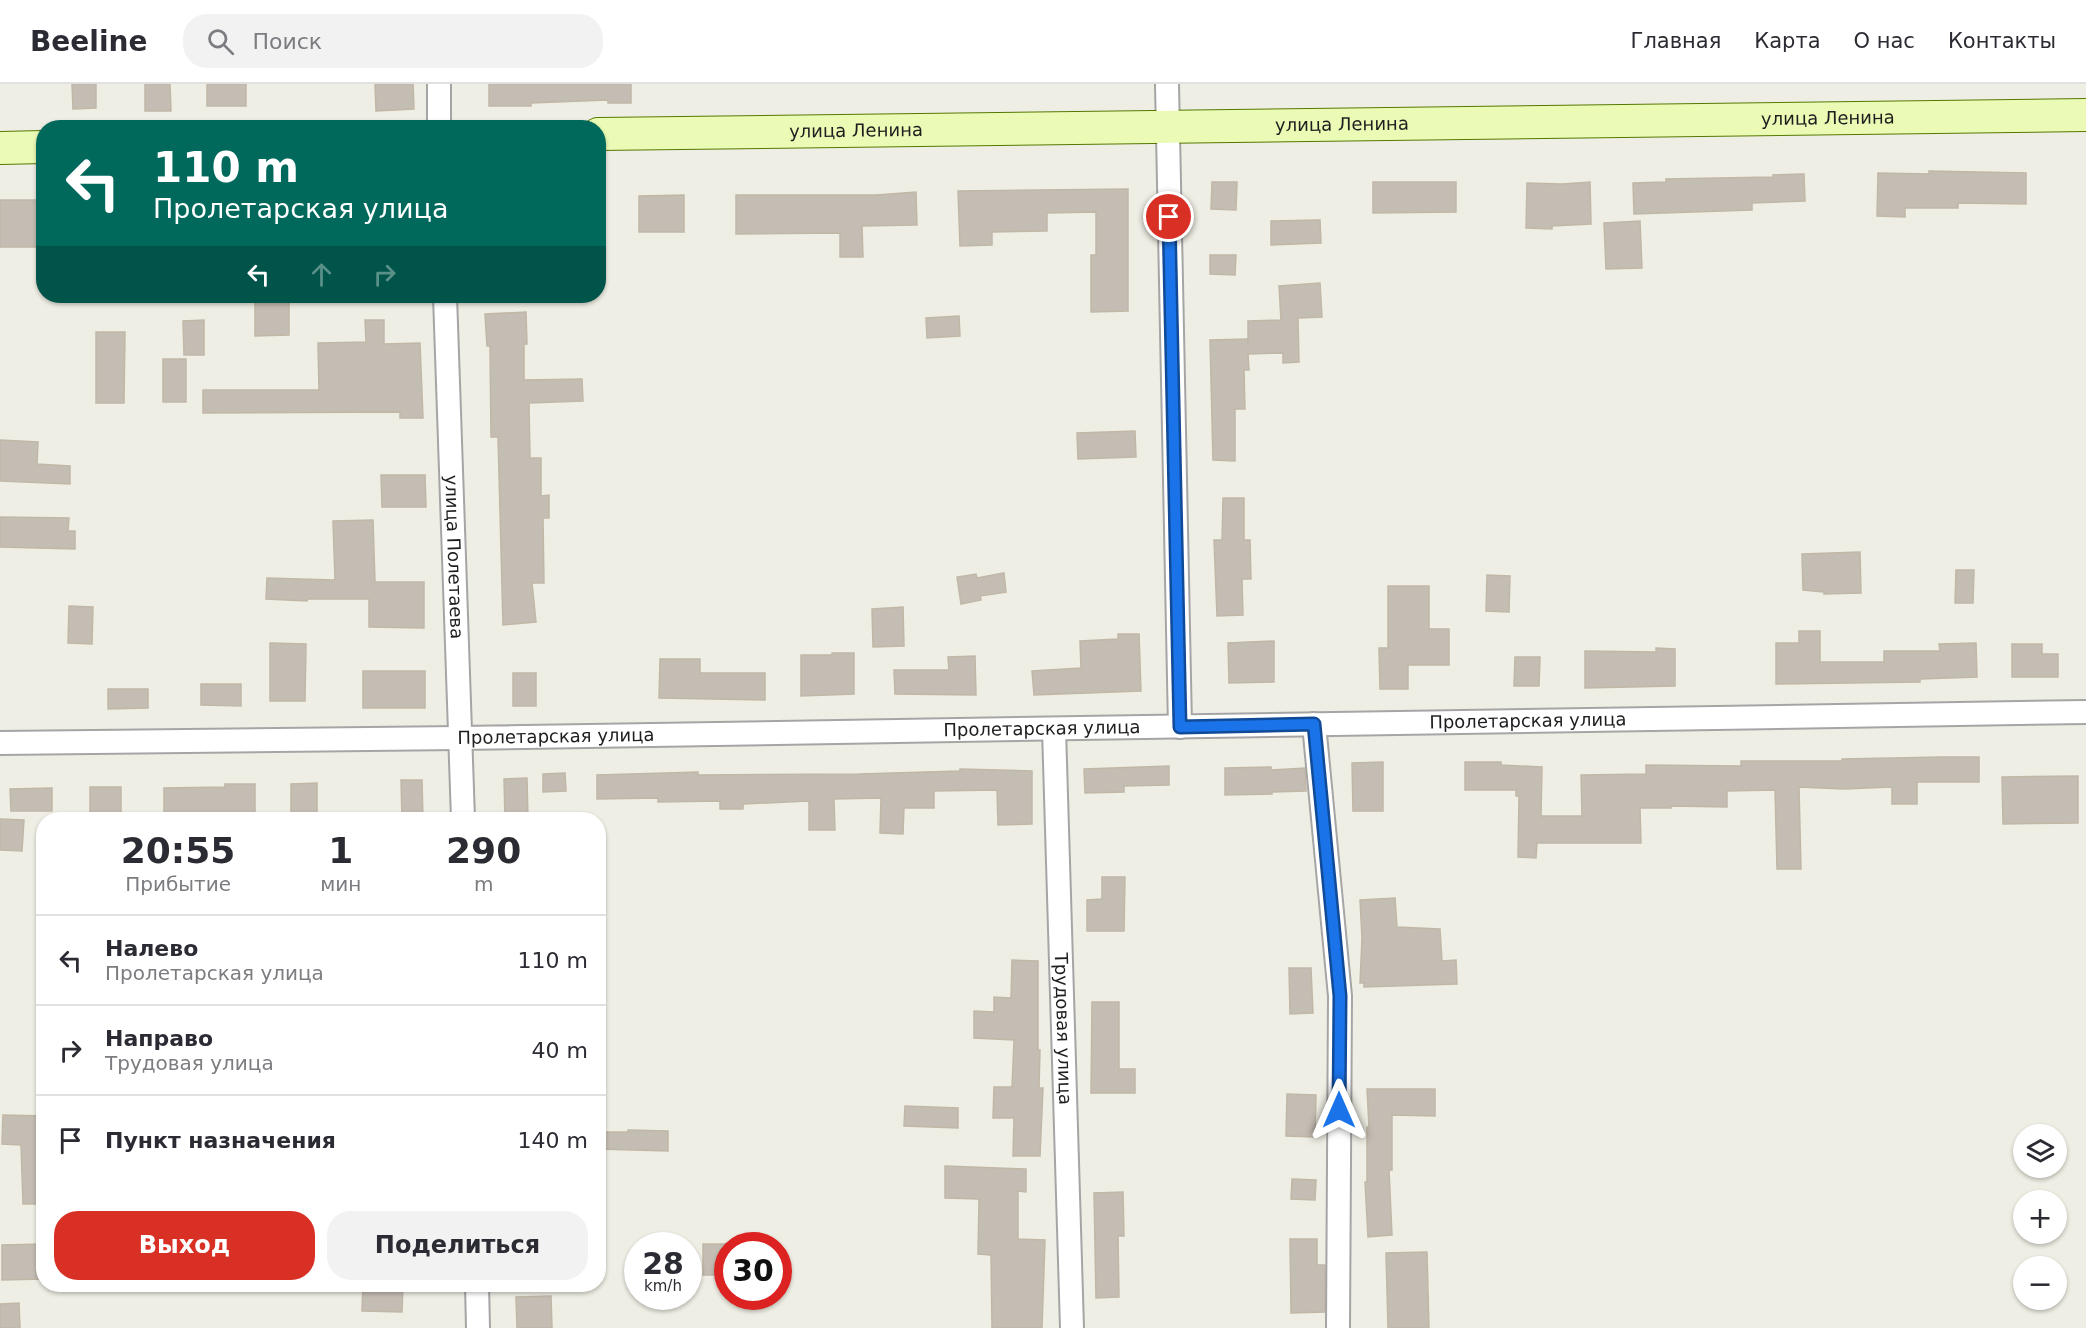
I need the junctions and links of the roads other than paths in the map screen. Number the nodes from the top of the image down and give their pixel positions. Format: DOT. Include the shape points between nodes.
graph roads {
  1 [pos="439,84"];
  2 [pos="1167,84"];
  3 [pos="2086,115"];
  4 [pos="439,120"];
  5 [pos="1167,127"];
  6 [pos="606,134"];
  7 [pos="36,147"];
  8 [pos="0,148"];
  9 [pos="445,303"];
  10 [pos="2086,712"];
  11 [pos="1314,724"];
  12 [pos="1180,727"];
  13 [pos="1054,729"];
  14 [pos="460,738"];
  15 [pos="0,743"];
  16 [pos="463,812"];
  17 [pos="477,1292"];
  18 [pos="478,1328"];
  19 [pos="1072,1328"];
  20 [pos="1338,1328"];
  1 -- 4 [label="street"];
  2 -- 5 [label="street"];
  3 -- 5 [label="street, улица Ленина"];
  5 -- 6 [label="street, улица Ленина"];
  5 -- 12 [label="street"];
  7 -- 8 [label="street"];
  9 -- 14 [label="street, улица Полетаева"];
  10 -- 11 [label="street, Пролетарская улица"];
  11 -- 12 [label="street, Пролетарская улица"];
  11 -- 20 [label="street" via="1340,996"];
  12 -- 13 [label="street, Пролетарская улица"];
  13 -- 14 [label="street, Пролетарская улица"];
  13 -- 19 [label="street, Трудовая улица"];
  14 -- 15 [label="street, Пролетарская улица"];
  14 -- 16 [label="street, улица Полетаева"];
  17 -- 18 [label="street"];
}
